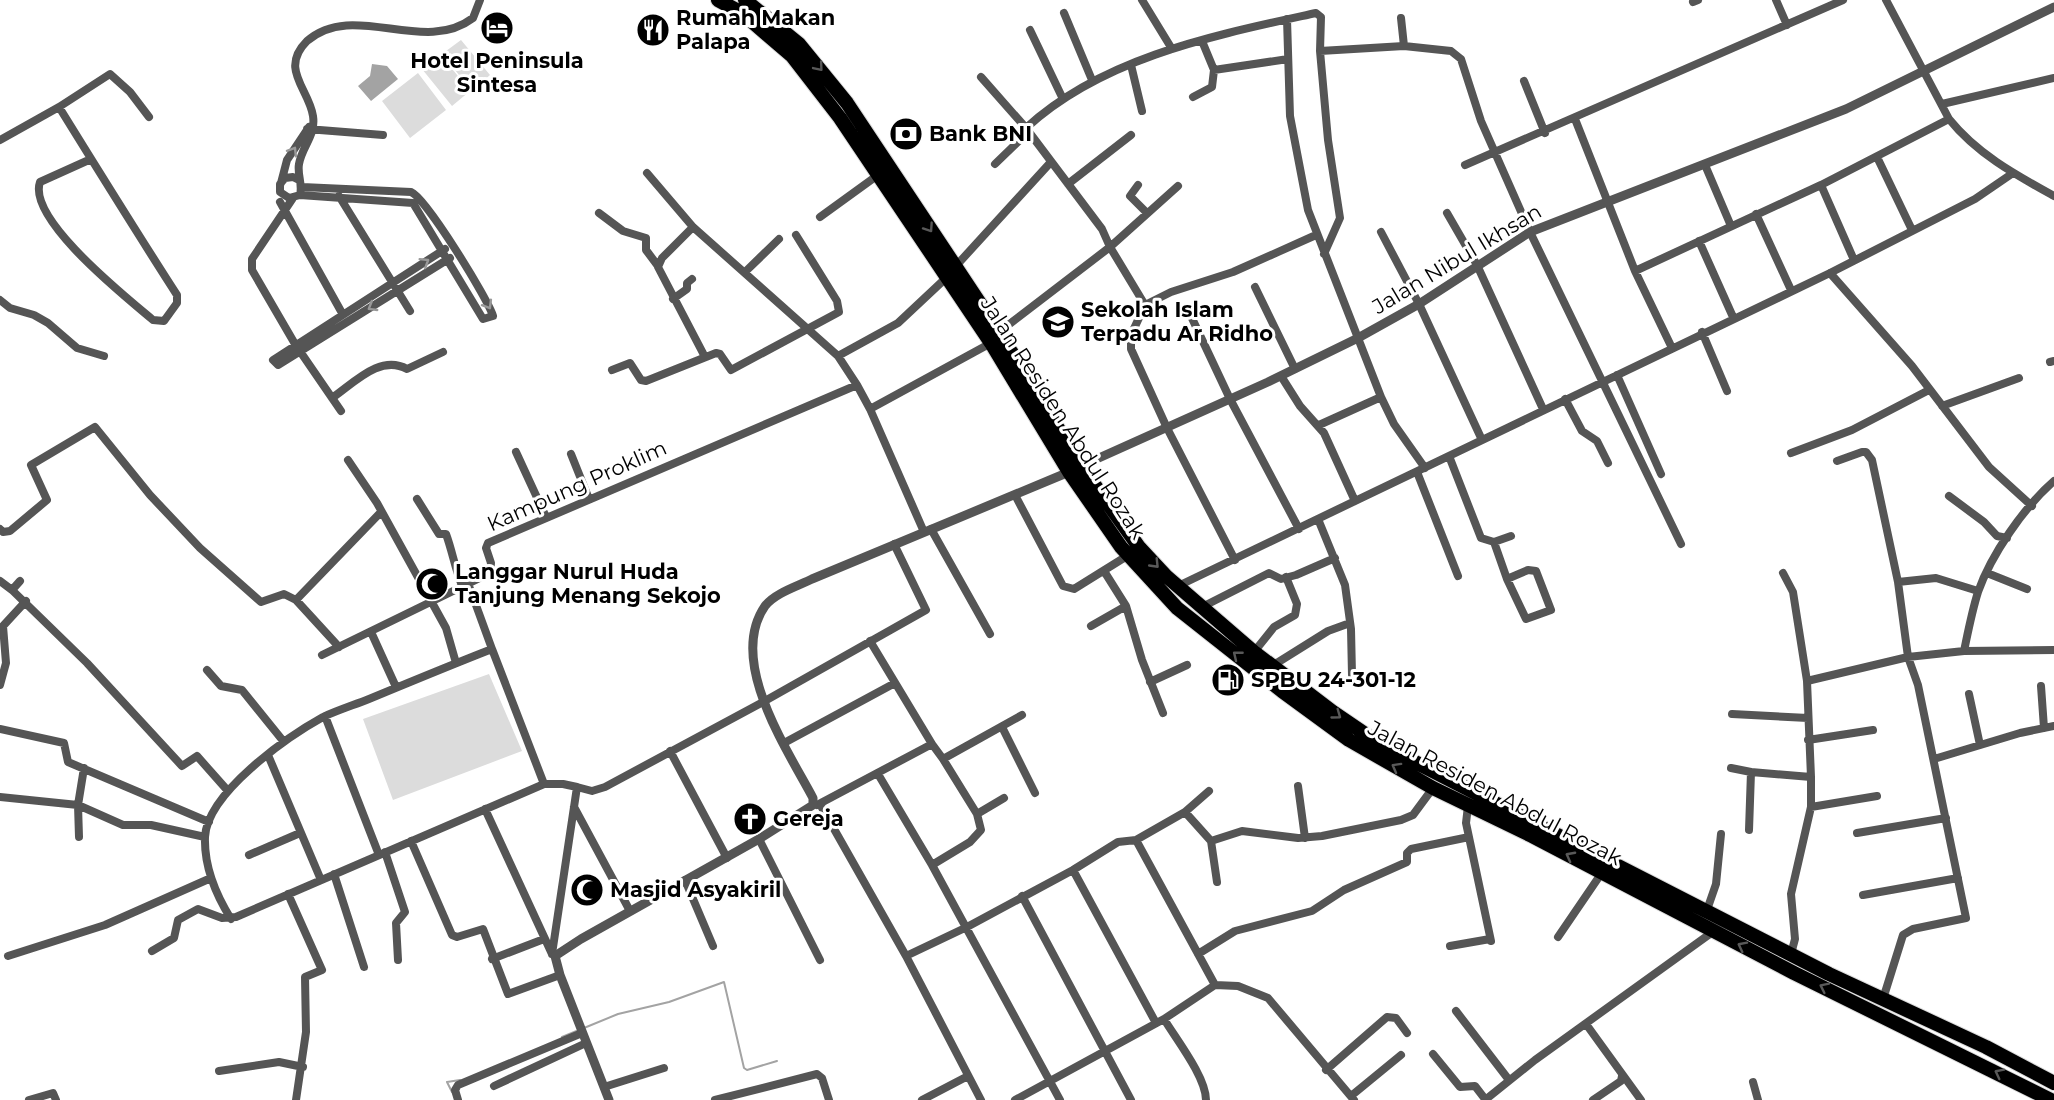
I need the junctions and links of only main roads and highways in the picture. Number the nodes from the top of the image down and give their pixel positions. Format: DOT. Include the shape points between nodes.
graph roads {
  1 [pos="718,0"];
  2 [pos="745,0"];
  3 [pos="951,273"];
  4 [pos="1075,469"];
  5 [pos="1606,868"];
  6 [pos="2054,1083"];
  7 [pos="2028,1095"];
  8 [pos="2051,1100"];
  1 -- 3 [label="highway, Jalan Residen Abdul Rozak" via="742,13 792,56"];
  2 -- 3 [label="highway, Jalan Residen Abdul Rozak, one-way" via="799,44 824,73"];
  3 -- 4 [label="highway, Jalan Residen Abdul Rozak"];
  4 -- 5 [label="highway, Jalan Residen Abdul Rozak, one-way" via="1139,548 1272,666 1380,744"];
  5 -- 4 [label="highway, Jalan Residen Abdul Rozak, one-way" via="1433,788 1349,740 1282,691 1177,608 1127,556"];
  5 -- 6 [label="highway, Jalan Residen Abdul Rozak" via="1707,910"];
  7 -- 5 [label="highway, Jalan Residen Abdul Rozak, one-way" via="1714,931"];
  7 -- 8 [label="highway, Jalan Residen Abdul Rozak"];
}
